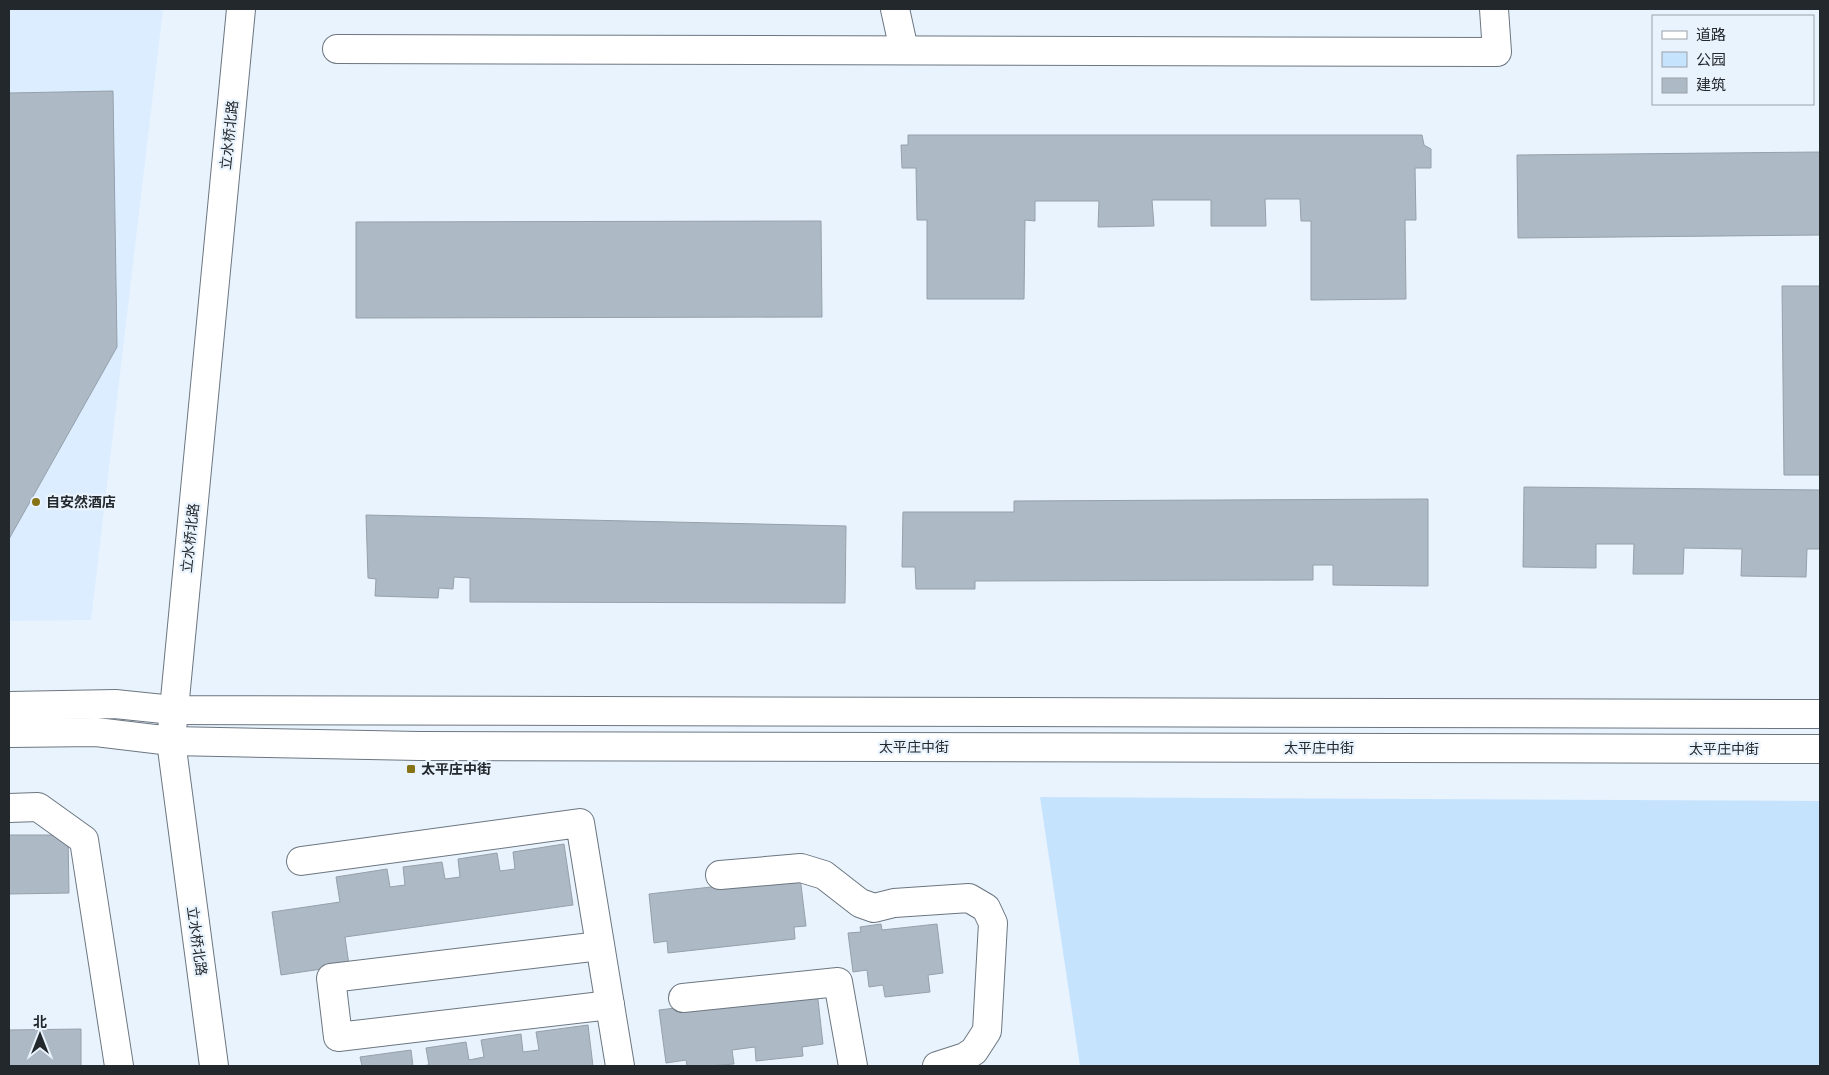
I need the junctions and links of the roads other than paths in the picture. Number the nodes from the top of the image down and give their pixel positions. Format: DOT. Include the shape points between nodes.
graph roads {
  1 [pos="241,9"];
  2 [pos="896,9"];
  3 [pos="1494,9"];
  4 [pos="337,49"];
  5 [pos="904,50"];
  6 [pos="9,706"];
  7 [pos="173,710"];
  8 [pos="1820,714"];
  9 [pos="9,734"];
  10 [pos="171,741"];
  11 [pos="1820,749"];
  12 [pos="9,808"];
  13 [pos="301,861"];
  14 [pos="720,875"];
  15 [pos="600,946"];
  16 [pos="683,998"];
  17 [pos="610,1005"];
  18 [pos="965,1062"];
  19 [pos="119,1066"];
  20 [pos="214,1066"];
  21 [pos="620,1066"];
  22 [pos="853,1066"];
  23 [pos="937,1066"];
  1 -- 7 [label="main road, 立水桥北路"];
  2 -- 5 [label="main road"];
  3 -- 5 [label="main road" via="1497,52"];
  4 -- 5 [label="main road"];
  6 -- 7 [label="main road" via="115,704"];
  7 -- 8 [label="main road"];
  7 -- 10 [label="main road, 立水桥北路"];
  9 -- 10 [label="main road, 太平庄中街" via="96,732"];
  10 -- 11 [label="main road, 太平庄中街" via="419,746"];
  10 -- 20 [label="main road, 立水桥北路"];
  12 -- 19 [label="main road" via="38,807 84,840"];
  13 -- 15 [label="main road" via="580,823"];
  14 -- 18 [label="main road" via="801,868 824,875 860,903 874,908 894,903 969,898 986,908 993,923 987,1031"];
  15 -- 17 [label="main road"];
  15 -- 17 [label="main road" via="331,978 338,1037"];
  16 -- 22 [label="main road" via="838,982"];
  17 -- 21 [label="main road"];
  18 -- 23 [label="main road"];
}
